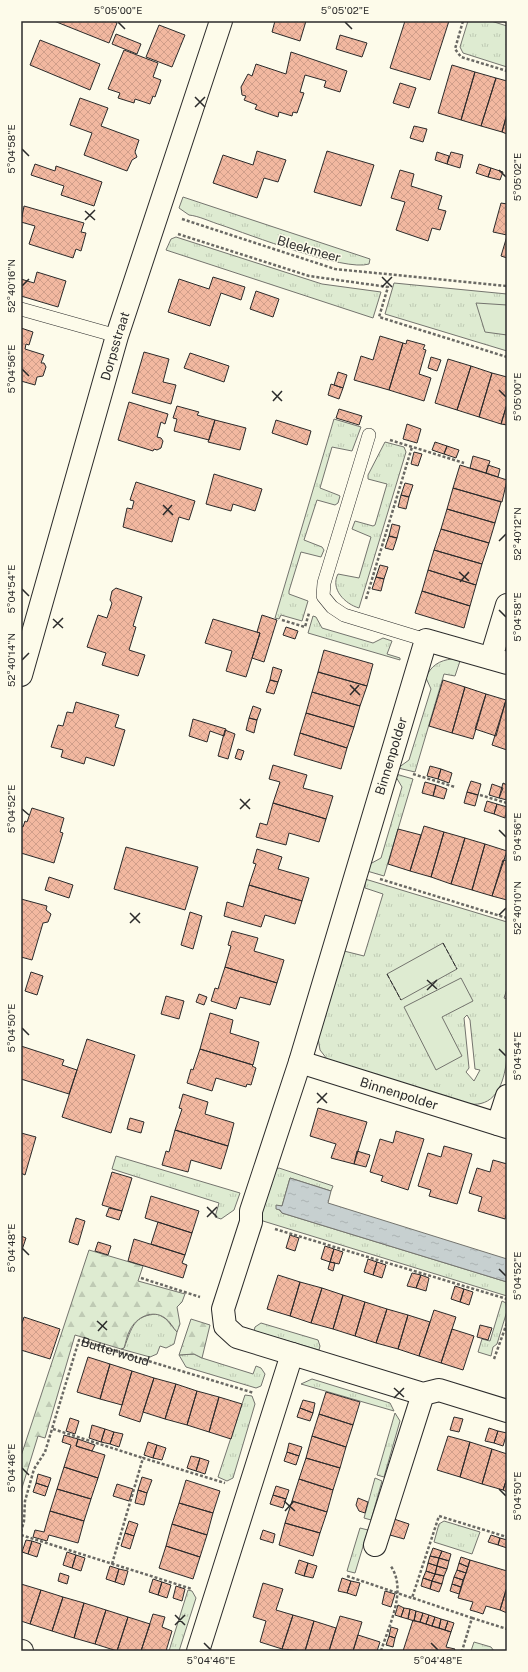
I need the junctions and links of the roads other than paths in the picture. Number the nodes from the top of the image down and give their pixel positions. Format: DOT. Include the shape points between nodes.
graph roads {
  1 [pos="221,21"];
  2 [pos="21,309"];
  3 [pos="118,336"];
  4 [pos="369,435"];
  5 [pos="507,605"];
  6 [pos="426,640"];
  7 [pos="499,660"];
  8 [pos="21,675"];
  9 [pos="300,1062"];
  10 [pos="507,1096"];
  11 [pos="503,1126"];
  12 [pos="292,1354"];
  13 [pos="423,1394"];
  14 [pos="507,1411"];
  15 [pos="375,1545"];
  16 [pos="198,1651"];
  1 -- 3 [label="street, Dorpsstraat"];
  2 -- 3 [label="lane"];
  3 -- 8 [label="street, Dorpsstraat"];
  4 -- 6 [label="lane" via="324,583 324,596 332,607 344,615"];
  5 -- 7 [label="street"];
  6 -- 7 [label="street"];
  6 -- 9 [label="street, Binnenpolder"];
  9 -- 11 [label="street, Binnenpolder"];
  9 -- 12 [label="street, Binnenpolder" via="223,1309 225,1326 237,1337"];
  10 -- 11 [label="street, Binnenpolder"];
  12 -- 13 [label="street"];
  12 -- 16 [label="street"];
  13 -- 14 [label="street" via="438,1390"];
  13 -- 15 [label="street"];
}
